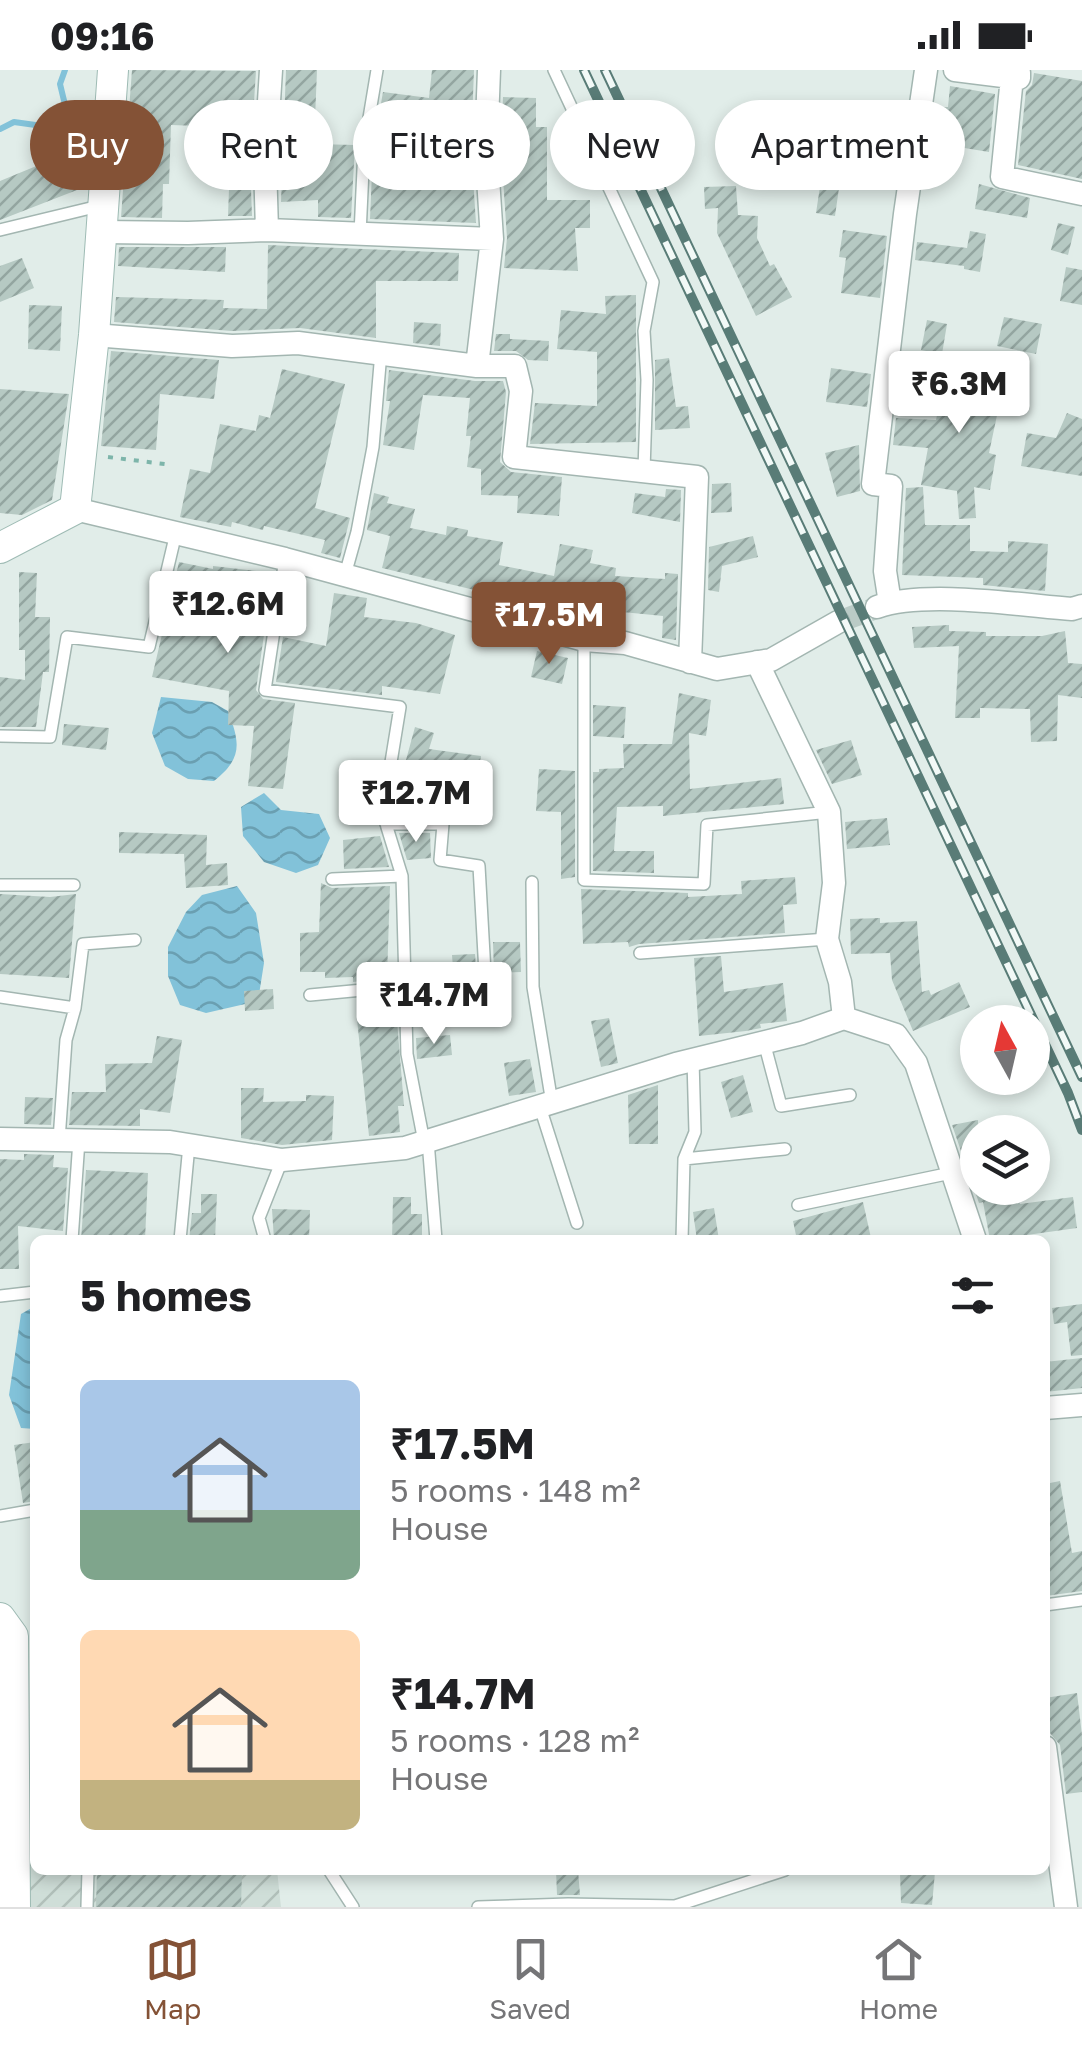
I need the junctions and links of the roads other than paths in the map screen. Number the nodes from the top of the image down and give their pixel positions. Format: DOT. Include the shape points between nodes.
graph roads {
  1 [pos="113,70"];
  2 [pos="271,70"];
  3 [pos="377,70"];
  4 [pos="489,70"];
  5 [pos="554,70"];
  6 [pos="926,70"];
  7 [pos="956,70"];
  8 [pos="1016,74"];
  9 [pos="1082,194"];
  10 [pos="103,218"];
  11 [pos="0,230"];
  12 [pos="267,230"];
  13 [pos="360,234"];
  14 [pos="492,239"];
  15 [pos="94,335"];
  16 [pos="381,352"];
  17 [pos="478,366"];
  18 [pos="644,470"];
  19 [pos="75,508"];
  20 [pos="176,533"];
  21 [pos="0,548"];
  22 [pos="285,559"];
  23 [pos="345,575"];
  24 [pos="1082,606"];
  25 [pos="838,622"];
  26 [pos="584,640"];
  27 [pos="690,662"];
  28 [pos="757,662"];
  29 [pos="0,736"];
  30 [pos="829,812"];
  31 [pos="386,824"];
  32 [pos="402,876"];
  33 [pos="332,878"];
  34 [pos="532,882"];
  35 [pos="0,885"];
  36 [pos="74,885"];
  37 [pos="135,940"];
  38 [pos="828,940"];
  39 [pos="640,953"];
  40 [pos="484,974"];
  41 [pos="405,986"];
  42 [pos="310,995"];
  43 [pos="0,997"];
  44 [pos="75,1008"];
  45 [pos="844,1018"];
  46 [pos="764,1042"];
  47 [pos="694,1060"];
  48 [pos="850,1095"];
  49 [pos="546,1105"];
  50 [pos="0,1138"];
  51 [pos="69,1140"];
  52 [pos="426,1142"];
  53 [pos="190,1144"];
  54 [pos="784,1149"];
  55 [pos="684,1159"];
  56 [pos="282,1160"];
  57 [pos="951,1173"];
  58 [pos="798,1205"];
  59 [pos="577,1223"];
  60 [pos="72,1235"];
  61 [pos="181,1235"];
  62 [pos="264,1235"];
  63 [pos="435,1235"];
  64 [pos="682,1235"];
  65 [pos="973,1235"];
  66 [pos="30,1293"];
  67 [pos="0,1296"];
  68 [pos="1082,1406"];
  69 [pos="1050,1408"];
  70 [pos="30,1511"];
  71 [pos="0,1516"];
  72 [pos="1082,1600"];
  73 [pos="1050,1603"];
  74 [pos="12,1630"];
  75 [pos="1050,1821"];
  76 [pos="1053,1866"];
  77 [pos="88,1875"];
  78 [pos="333,1875"];
  79 [pos="769,1875"];
  80 [pos="498,1906"];
  81 [pos="614,1906"];
  82 [pos="15,1907"];
  83 [pos="87,1907"];
  84 [pos="354,1907"];
  85 [pos="478,1907"];
  86 [pos="1066,1907"];
  1 -- 10 [label="street"];
  2 -- 12 [label="street"];
  3 -- 13 [label="lane"];
  4 -- 14 [label="street"];
  5 -- 18 [label="lane" via="653,282 644,330"];
  6 -- 24 [label="street" via="873,484 891,486 883,605"];
  7 -- 8 [label="street"];
  8 -- 9 [label="street" via="1002,177"];
  10 -- 11 [label="lane"];
  10 -- 12 [label="street" via="188,234"];
  10 -- 15 [label="street"];
  12 -- 13 [label="street"];
  13 -- 14 [label="street"];
  14 -- 17 [label="street"];
  15 -- 16 [label="street"];
  15 -- 19 [label="street"];
  16 -- 17 [label="street"];
  16 -- 23 [label="lane" via="373,447"];
  17 -- 18 [label="street" via="515,366 521,391 514,457"];
  18 -- 27 [label="street" via="697,477"];
  19 -- 20 [label="street"];
  19 -- 21 [label="street"];
  20 -- 22 [label="street"];
  20 -- 29 [label="lane" via="149,647 67,636 50,737"];
  22 -- 23 [label="street"];
  22 -- 31 [label="lane" via="265,690 400,707"];
  23 -- 26 [label="street"];
  25 -- 28 [label="street"];
  26 -- 27 [label="street"];
  26 -- 30 [label="lane" via="584,880 704,884 708,824"];
  27 -- 28 [label="street" via="717,669"];
  28 -- 30 [label="street"];
  30 -- 38 [label="street" via="834,883"];
  31 -- 32 [label="lane"];
  31 -- 40 [label="lane" via="442,824 440,860 480,866"];
  32 -- 33 [label="lane"];
  32 -- 41 [label="lane"];
  34 -- 49 [label="lane"];
  35 -- 36 [label="lane"];
  37 -- 44 [label="lane" via="83,944"];
  38 -- 39 [label="lane"];
  38 -- 45 [label="street"];
  41 -- 42 [label="lane"];
  41 -- 52 [label="lane" via="407,1054"];
  43 -- 44 [label="lane"];
  44 -- 51 [label="lane" via="66,1040"];
  45 -- 46 [label="street"];
  45 -- 57 [label="street" via="896,1035 916,1063"];
  46 -- 47 [label="street"];
  46 -- 48 [label="lane" via="781,1106"];
  47 -- 49 [label="street"];
  47 -- 55 [label="lane" via="695,1132"];
  49 -- 52 [label="street"];
  49 -- 59 [label="lane"];
  50 -- 51 [label="street"];
  51 -- 53 [label="street"];
  51 -- 60 [label="lane"];
  52 -- 56 [label="street"];
  52 -- 63 [label="lane"];
  53 -- 56 [label="street"];
  53 -- 61 [label="lane"];
  54 -- 55 [label="lane"];
  55 -- 64 [label="lane"];
  56 -- 62 [label="lane" via="259,1218"];
  57 -- 58 [label="lane"];
  57 -- 65 [label="street"];
  66 -- 67 [label="lane"];
  68 -- 69 [label="street"];
  70 -- 71 [label="lane"];
  72 -- 73 [label="lane"];
  74 -- 82 [label="street" via="20,1841"];
  75 -- 76 [label="street"];
  76 -- 86 [label="street"];
  77 -- 83 [label="lane"];
  78 -- 84 [label="lane"];
  79 -- 81 [label="lane" via="675,1906"];
  80 -- 81 [label="lane"];
  80 -- 85 [label="lane"];
}
